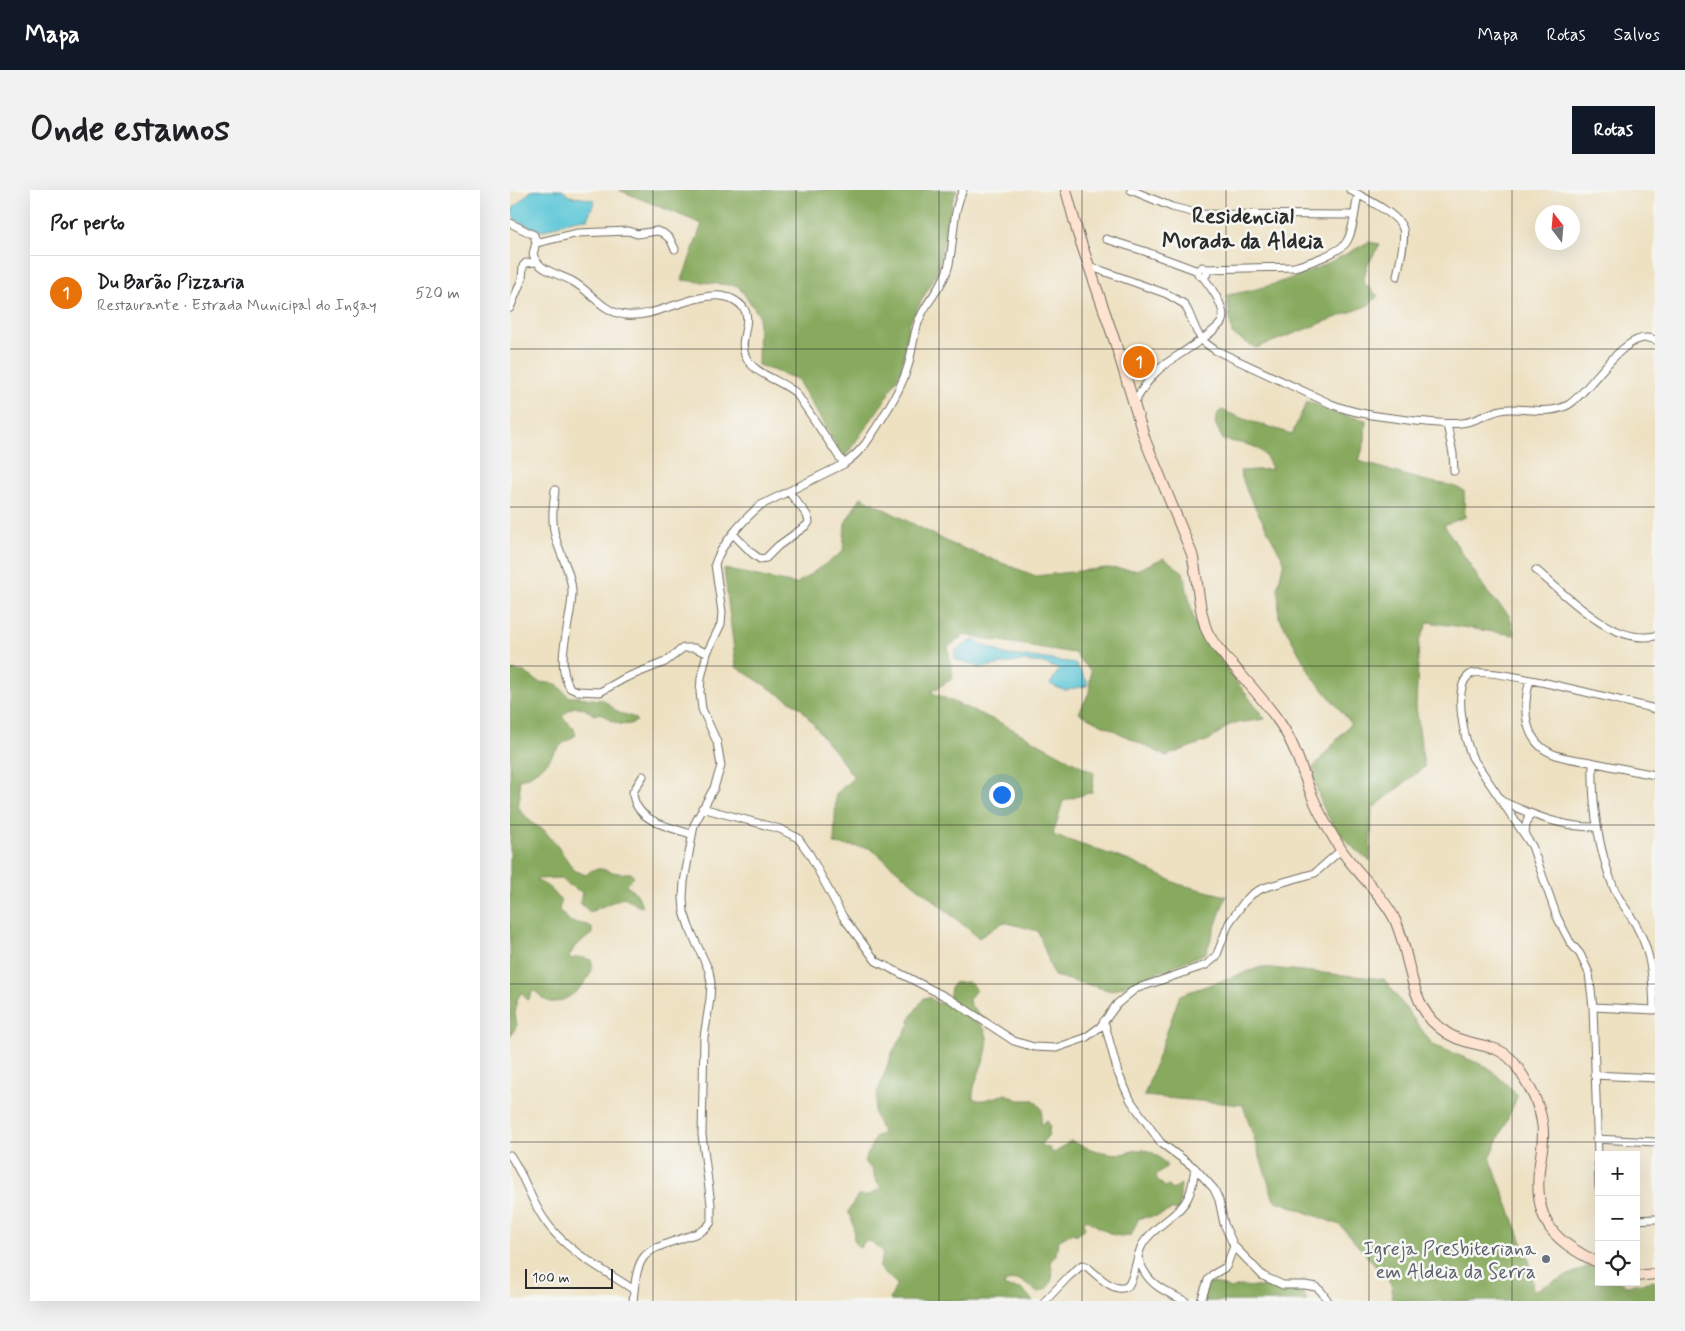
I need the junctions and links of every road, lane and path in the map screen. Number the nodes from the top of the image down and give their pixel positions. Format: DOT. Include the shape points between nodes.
graph roads {
  1 [pos="963,190"];
  2 [pos="1066,190"];
  3 [pos="1131,190"];
  4 [pos="1350,190"];
  5 [pos="1358,194"];
  6 [pos="1354,215"];
  7 [pos="510,223"];
  8 [pos="1106,239"];
  9 [pos="536,243"];
  10 [pos="675,249"];
  11 [pos="537,262"];
  12 [pos="1089,266"];
  13 [pos="1201,274"];
  14 [pos="1397,276"];
  15 [pos="510,308"];
  16 [pos="1201,339"];
  17 [pos="1655,340"];
  18 [pos="1134,405"];
  19 [pos="1446,424"];
  20 [pos="844,464"];
  21 [pos="1454,471"];
  22 [pos="554,490"];
  23 [pos="789,492"];
  24 [pos="733,534"];
  25 [pos="1536,570"];
  26 [pos="1655,636"];
  27 [pos="707,653"];
  28 [pos="1530,680"];
  29 [pos="1655,709"];
  30 [pos="1593,762"];
  31 [pos="1655,775"];
  32 [pos="643,776"];
  33 [pos="1503,802"];
  34 [pos="702,808"];
  35 [pos="1519,809"];
  36 [pos="1529,814"];
  37 [pos="1513,817"];
  38 [pos="1597,827"];
  39 [pos="691,834"];
  40 [pos="1525,834"];
  41 [pos="1341,850"];
  42 [pos="1593,1007"];
  43 [pos="1655,1010"];
  44 [pos="1104,1021"];
  45 [pos="1594,1075"];
  46 [pos="1655,1078"];
  47 [pos="1596,1139"];
  48 [pos="1655,1142"];
  49 [pos="1597,1151"];
  50 [pos="510,1155"];
  51 [pos="1194,1168"];
  52 [pos="1655,1218"];
  53 [pos="1640,1220"];
  54 [pos="1234,1246"];
  55 [pos="1137,1257"];
  56 [pos="1595,1261"];
  57 [pos="1655,1274"];
  58 [pos="1640,1276"];
  59 [pos="634,1290"];
  60 [pos="633,1301"];
  61 [pos="1045,1301"];
  62 [pos="1186,1301"];
  63 [pos="1201,1301"];
  64 [pos="1328,1301"];
  1 -- 20 [label="street" via="947,271 920,318 906,374 866,444"];
  2 -- 12 [label="street"];
  3 -- 6 [label="street" via="1172,207 1200,214"];
  4 -- 5 [label="street"];
  5 -- 6 [label="street"];
  5 -- 14 [label="street" via="1393,216 1403,227"];
  6 -- 13 [label="street" via="1345,245 1307,263 1285,267 1202,267"];
  7 -- 9 [label="street" via="532,233"];
  8 -- 13 [label="street"];
  9 -- 10 [label="street" via="578,233 657,231 670,239"];
  9 -- 11 [label="street" via="533,254"];
  11 -- 15 [label="street" via="523,266 522,279"];
  11 -- 20 [label="street" via="541,268 576,283 612,312 625,315 654,312 709,296 734,300 742,306 747,319 743,342 745,356 754,367 796,393"];
  12 -- 16 [label="street" via="1167,294 1184,304"];
  12 -- 18 [label="street"];
  13 -- 16 [label="street" via="1218,300 1223,317 1220,324"];
  16 -- 18 [label="street" via="1156,372"];
  16 -- 19 [label="street" via="1215,350 1344,409 1366,415"];
  17 -- 19 [label="street" via="1639,339 1627,346 1580,396 1563,407 1503,409 1474,421"];
  18 -- 41 [label="street" via="1192,554 1200,608 1208,633 1280,723 1321,815"];
  19 -- 21 [label="street" via="1454,454"];
  20 -- 23 [label="street"];
  22 -- 27 [label="street" via="556,540 572,590 563,662 570,688 600,692 665,662 684,648"];
  23 -- 24 [label="street" via="761,505"];
  23 -- 24 [label="street" via="809,522 766,558 760,559 753,554"];
  24 -- 27 [label="street" via="715,564 721,624"];
  25 -- 26 [label="street" via="1581,608 1617,631 1635,637"];
  27 -- 34 [label="street" via="700,702 717,742 721,766 714,788"];
  28 -- 29 [label="street"];
  28 -- 30 [label="street" via="1526,716 1534,739 1556,755"];
  28 -- 33 [label="street" via="1475,672 1465,679 1463,687 1462,725 1466,743"];
  30 -- 31 [label="street"];
  30 -- 38 [label="street" via="1592,791"];
  32 -- 39 [label="street" via="633,792 635,805 648,818"];
  33 -- 35 [label="street"];
  33 -- 37 [label="street"];
  34 -- 39 [label="street"];
  34 -- 44 [label="street" via="773,826 798,838 843,916 876,961 950,999 1014,1041 1034,1047 1056,1048 1086,1038"];
  35 -- 36 [label="street"];
  35 -- 37 [label="street"];
  36 -- 38 [label="street" via="1578,826"];
  36 -- 40 [label="street"];
  37 -- 40 [label="street"];
  38 -- 43 [label="street" via="1613,886 1647,948 1653,974"];
  39 -- 59 [label="street" via="684,882 684,912 711,983 704,1037 702,1135 711,1222 702,1232 644,1255 638,1266"];
  40 -- 42 [label="street" via="1542,871 1557,918 1587,968"];
  41 -- 44 [label="street" via="1315,873 1252,894 1229,923 1213,960 1198,969 1135,989 1116,1004"];
  41 -- 56 [label="street" via="1384,901 1394,918 1420,1001 1433,1022 1454,1038 1503,1052 1520,1072 1542,1122 1538,1187 1541,1212 1556,1236"];
  42 -- 43 [label="street"];
  42 -- 45 [label="street"];
  44 -- 51 [label="street" via="1118,1073 1131,1101 1162,1143"];
  45 -- 46 [label="street"];
  45 -- 47 [label="street"];
  47 -- 48 [label="street"];
  47 -- 49 [label="street"];
  50 -- 59 [label="street" via="544,1219 562,1242"];
  51 -- 54 [label="street" via="1214,1189"];
  51 -- 55 [label="street" via="1186,1201 1149,1236"];
  52 -- 53 [label="street"];
  54 -- 63 [label="street" via="1226,1267 1208,1280"];
  54 -- 64 [label="street" via="1268,1278 1283,1284 1316,1287"];
  55 -- 61 [label="street" via="1130,1283 1124,1288 1116,1288 1082,1265"];
  55 -- 62 [label="street" via="1152,1284"];
  57 -- 58 [label="street"];
  59 -- 60 [label="street"];
}
